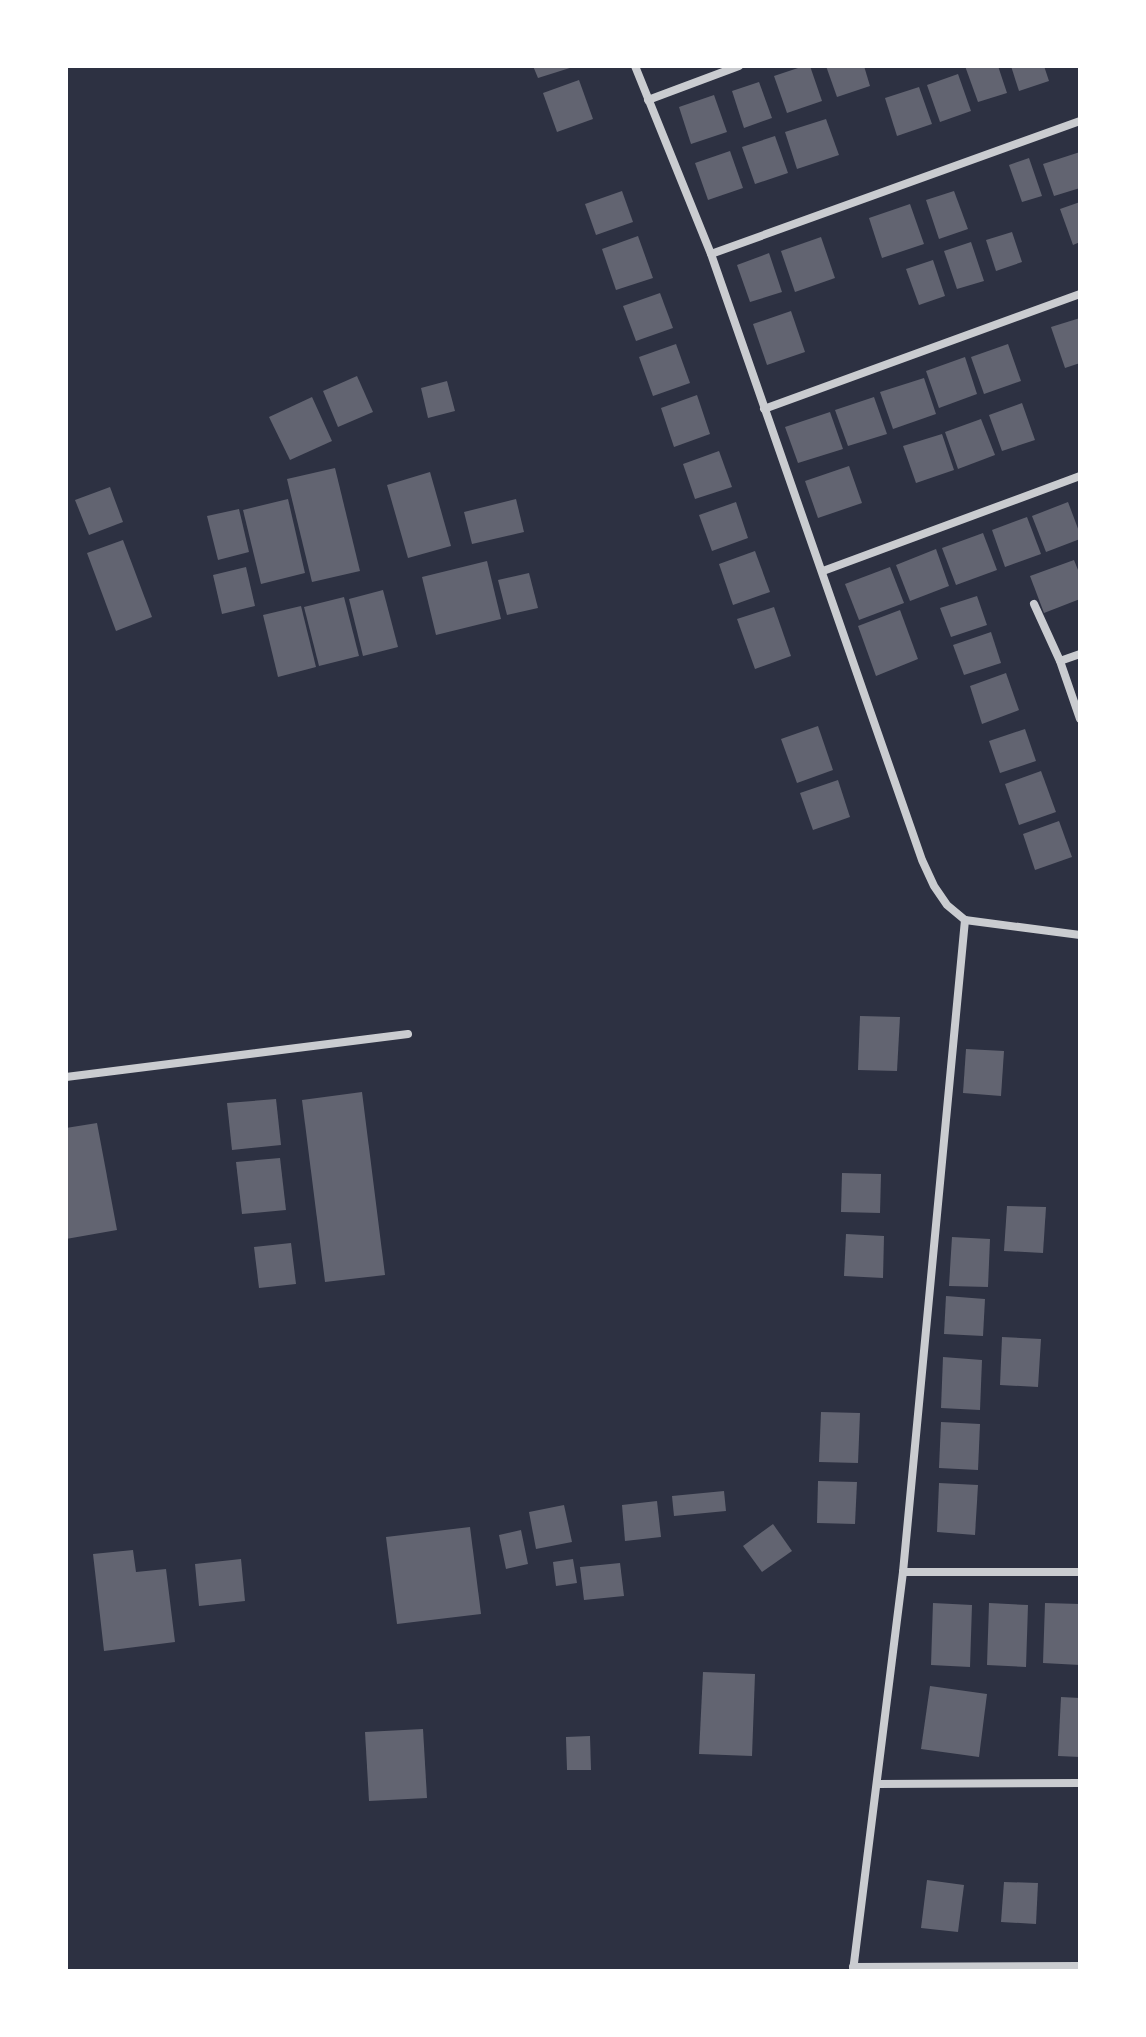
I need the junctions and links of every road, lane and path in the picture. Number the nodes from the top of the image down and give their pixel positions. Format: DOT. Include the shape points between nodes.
graph roads {
  1 [pos="635,66"];
  2 [pos="739,66"];
  3 [pos="648,100"];
  4 [pos="1080,121"];
  5 [pos="711,254"];
  6 [pos="1080,294"];
  7 [pos="764,409"];
  8 [pos="1080,476"];
  9 [pos="823,571"];
  10 [pos="1034,604"];
  11 [pos="1080,654"];
  12 [pos="1060,661"];
  13 [pos="1080,719"];
  14 [pos="965,920"];
  15 [pos="1080,935"];
  16 [pos="408,1034"];
  17 [pos="66,1077"];
  18 [pos="903,1572"];
  19 [pos="1080,1572"];
  20 [pos="1080,1783"];
  21 [pos="877,1784"];
  22 [pos="1080,1966"];
  23 [pos="853,1969"];
  1 -- 3 [label="street"];
  2 -- 3 [label="street"];
  3 -- 5 [label="street"];
  4 -- 5 [label="street"];
  5 -- 7 [label="street"];
  6 -- 7 [label="street"];
  7 -- 9 [label="street"];
  8 -- 9 [label="street"];
  9 -- 14 [label="street" via="922,860 947,905"];
  10 -- 12 [label="street"];
  11 -- 12 [label="street"];
  12 -- 13 [label="street"];
  14 -- 15 [label="street"];
  14 -- 18 [label="street"];
  16 -- 17 [label="street"];
  18 -- 19 [label="street"];
  18 -- 21 [label="street"];
  20 -- 21 [label="street"];
  21 -- 23 [label="street"];
  22 -- 23 [label="street"];
}
